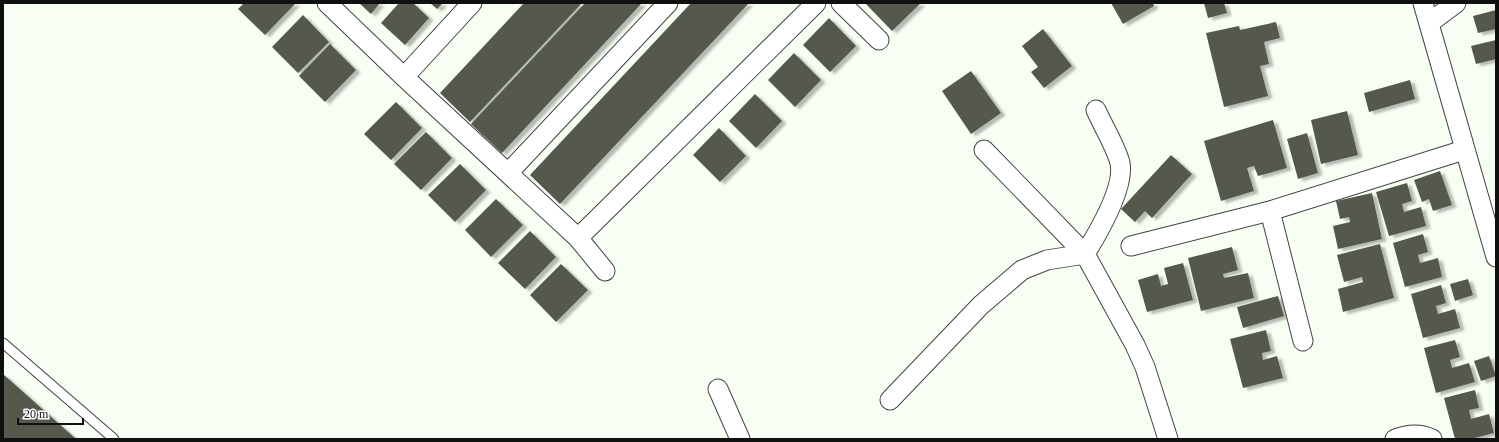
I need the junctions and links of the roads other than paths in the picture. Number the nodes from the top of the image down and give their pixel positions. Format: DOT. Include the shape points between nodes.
graph roads {
  1 [pos="327,3"];
  2 [pos="472,3"];
  3 [pos="668,3"];
  4 [pos="816,3"];
  5 [pos="841,3"];
  6 [pos="1423,3"];
  7 [pos="1456,3"];
  8 [pos="1429,23"];
  9 [pos="879,40"];
  10 [pos="404,77"];
  11 [pos="1096,110"];
  12 [pos="984,150"];
  13 [pos="1464,150"];
  14 [pos="508,174"];
  15 [pos="1270,211"];
  16 [pos="578,238"];
  17 [pos="1131,246"];
  18 [pos="1085,254"];
  19 [pos="1496,258"];
  20 [pos="606,271"];
  21 [pos="1303,340"];
  22 [pos="3,342"];
  23 [pos="718,389"];
  24 [pos="890,400"];
  25 [pos="114,439"];
  26 [pos="740,439"];
  27 [pos="1168,439"];
  28 [pos="1395,439"];
  29 [pos="1432,439"];
  1 -- 10 [label="street"];
  2 -- 10 [label="street"];
  3 -- 14 [label="street"];
  4 -- 16 [label="street"];
  5 -- 9 [label="street"];
  6 -- 8 [label="street"];
  7 -- 8 [label="street"];
  8 -- 13 [label="street"];
  10 -- 14 [label="street"];
  11 -- 18 [label="street" via="1120,162 1121,174 1120,185"];
  12 -- 18 [label="street"];
  13 -- 15 [label="street"];
  13 -- 19 [label="street"];
  14 -- 16 [label="street"];
  15 -- 17 [label="street"];
  15 -- 21 [label="street"];
  16 -- 20 [label="street"];
  18 -- 24 [label="street" via="1047,260 1022,270 981,305"];
  18 -- 27 [label="street" via="1142,362"];
  22 -- 25 [label="lane"];
  23 -- 26 [label="street"];
  28 -- 29 [label="street" via="1415,434"];
}
